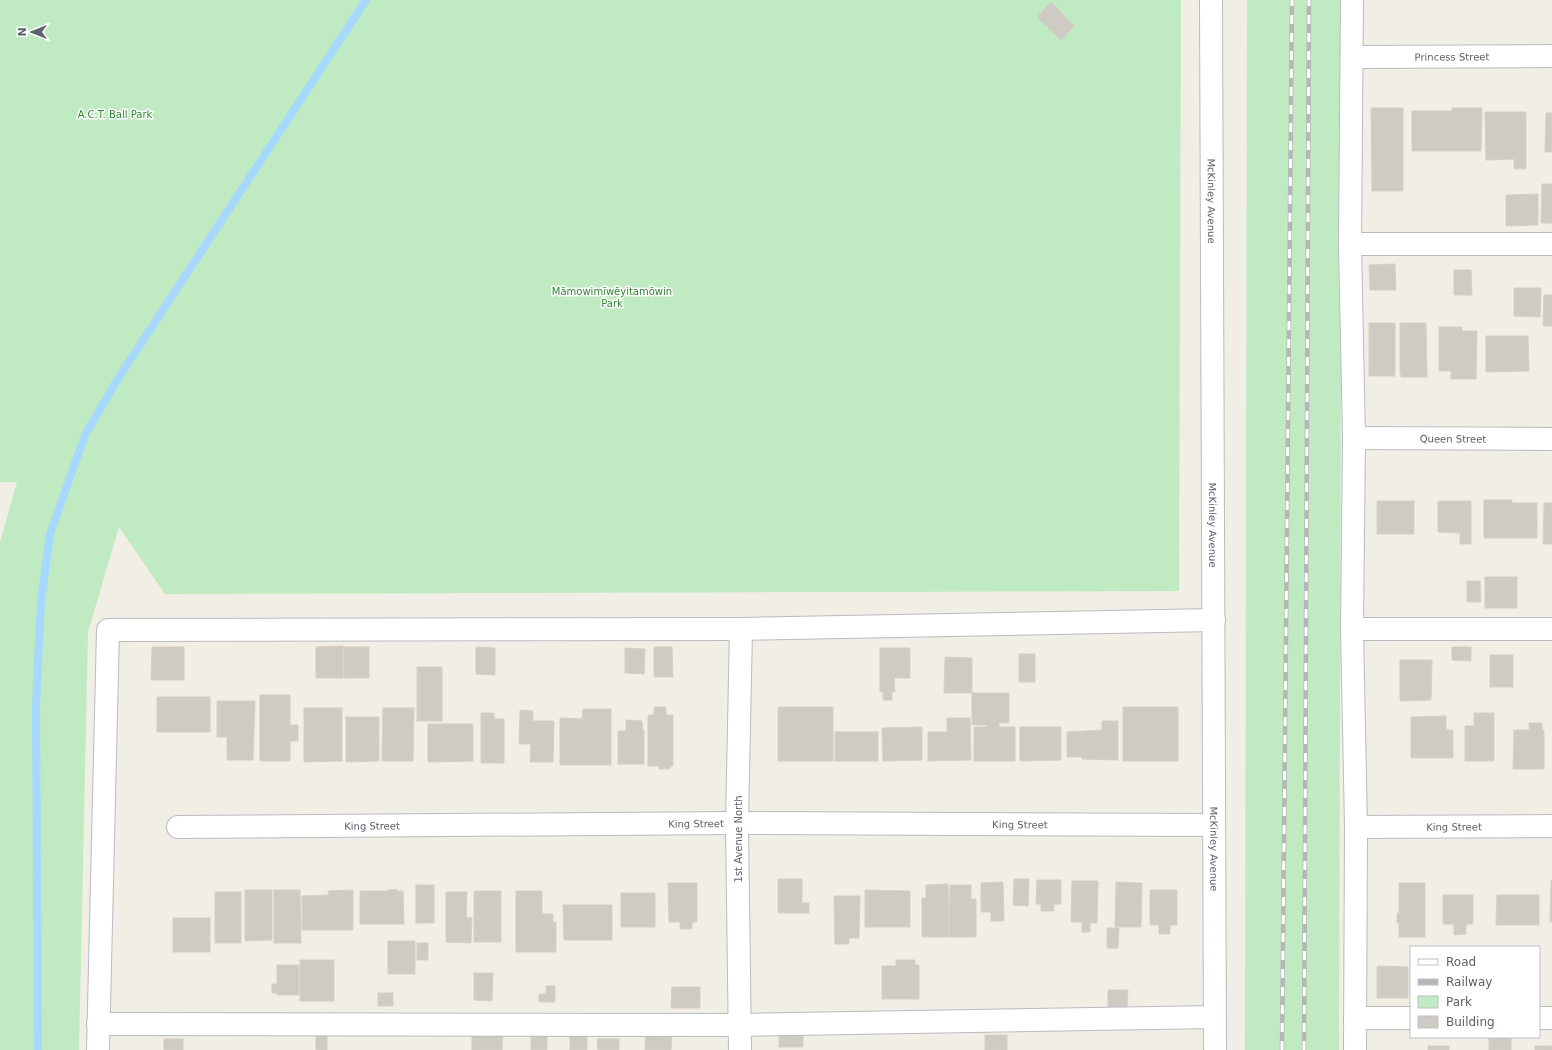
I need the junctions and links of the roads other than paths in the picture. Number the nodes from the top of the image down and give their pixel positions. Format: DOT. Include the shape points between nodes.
graph roads {
  1 [pos="1211,0"];
  2 [pos="1352,0"];
  3 [pos="1552,56"];
  4 [pos="1352,57"];
  5 [pos="1350,244"];
  6 [pos="1552,244"];
  7 [pos="1354,438"];
  8 [pos="1552,439"];
  9 [pos="1214,620"];
  10 [pos="741,629"];
  11 [pos="1352,629"];
  12 [pos="1552,629"];
  13 [pos="737,823"];
  14 [pos="1214,824"];
  15 [pos="1552,826"];
  16 [pos="178,827"];
  17 [pos="1356,827"];
  18 [pos="1215,1017"];
  19 [pos="1355,1018"];
  20 [pos="1410,1018"];
  21 [pos="1540,1018"];
  22 [pos="1552,1018"];
  23 [pos="98,1024"];
  24 [pos="739,1025"];
  25 [pos="98,1050"];
  26 [pos="740,1050"];
  27 [pos="1215,1050"];
  28 [pos="1355,1050"];
  1 -- 9 [label="street, McKinley Avenue"];
  2 -- 4 [label="street"];
  3 -- 4 [label="street, Princess Street"];
  4 -- 5 [label="street"];
  5 -- 6 [label="street"];
  5 -- 7 [label="street"];
  7 -- 8 [label="street, Queen Street"];
  7 -- 11 [label="street"];
  9 -- 10 [label="street"];
  9 -- 14 [label="street, McKinley Avenue"];
  10 -- 13 [label="street, 1st Avenue North"];
  10 -- 23 [label="street" via="108,630"];
  11 -- 12 [label="street"];
  11 -- 17 [label="street"];
  13 -- 14 [label="street, King Street"];
  13 -- 16 [label="street, King Street"];
  13 -- 24 [label="street, 1st Avenue North"];
  14 -- 18 [label="street, McKinley Avenue"];
  15 -- 17 [label="street, King Street"];
  17 -- 19 [label="street"];
  18 -- 24 [label="street"];
  18 -- 27 [label="street, McKinley Avenue"];
  19 -- 20 [label="street"];
  19 -- 28 [label="street"];
  21 -- 22 [label="street"];
  23 -- 24 [label="street"];
  23 -- 25 [label="street"];
  24 -- 26 [label="street, 1st Avenue North"];
}
